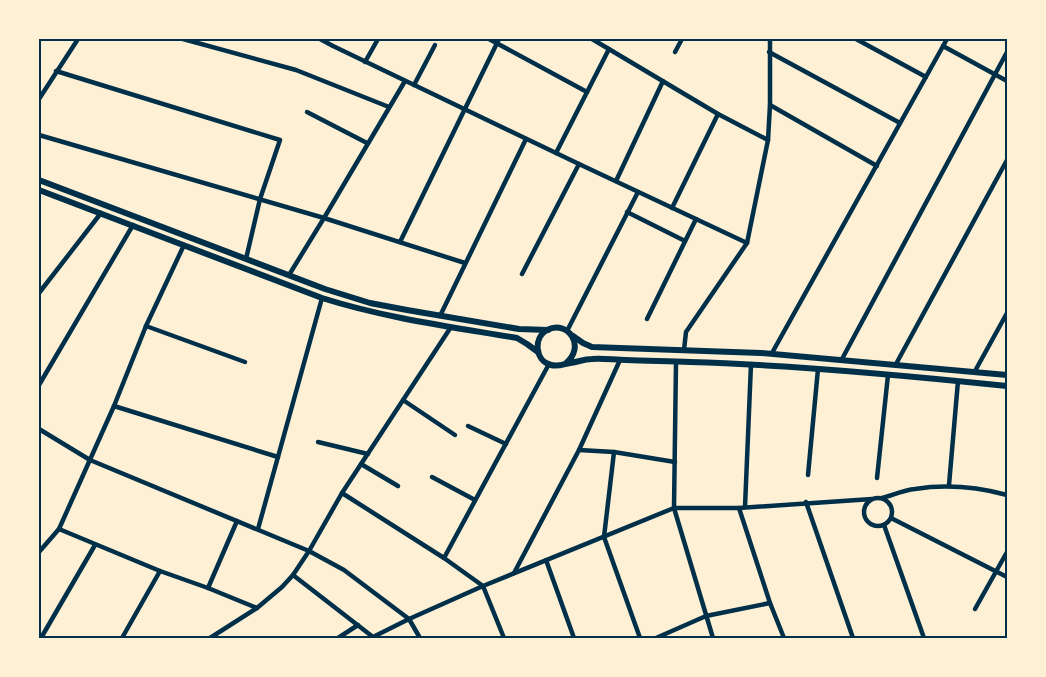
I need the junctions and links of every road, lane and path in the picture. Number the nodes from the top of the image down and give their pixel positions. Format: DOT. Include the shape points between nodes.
graph roads {
  1 [pos="78,39"];
  2 [pos="183,39"];
  3 [pos="320,39"];
  4 [pos="336,39"];
  5 [pos="378,39"];
  6 [pos="488,39"];
  7 [pos="592,39"];
  8 [pos="682,39"];
  9 [pos="770,39"];
  10 [pos="856,39"];
  11 [pos="947,39"];
  12 [pos="498,41"];
  13 [pos="434,45"];
  14 [pos="333,46"];
  15 [pos="943,46"];
  16 [pos="609,50"];
  17 [pos="675,52"];
  18 [pos="769,52"];
  19 [pos="1007,52"];
  20 [pos="365,62"];
  21 [pos="56,71"];
  22 [pos="995,74"];
  23 [pos="926,77"];
  24 [pos="405,81"];
  25 [pos="663,81"];
  26 [pos="1007,81"];
  27 [pos="414,85"];
  28 [pos="587,92"];
  29 [pos="39,99"];
  30 [pos="770,105"];
  31 [pos="389,107"];
  32 [pos="465,110"];
  33 [pos="306,112"];
  34 [pos="718,114"];
  35 [pos="900,123"];
  36 [pos="39,135"];
  37 [pos="526,139"];
  38 [pos="768,140"];
  39 [pos="367,144"];
  40 [pos="556,153"];
  41 [pos="1007,160"];
  42 [pos="579,164"];
  43 [pos="877,166"];
  44 [pos="39,180"];
  45 [pos="616,181"];
  46 [pos="39,190"];
  47 [pos="638,192"];
  48 [pos="260,199"];
  49 [pos="672,208"];
  50 [pos="627,212"];
  51 [pos="101,213"];
  52 [pos="324,218"];
  53 [pos="696,219"];
  54 [pos="132,226"];
  55 [pos="685,241"];
  56 [pos="400,242"];
  57 [pos="747,243"];
  58 [pos="184,245"];
  59 [pos="246,259"];
  60 [pos="465,262"];
  61 [pos="522,274"];
  62 [pos="288,275"];
  63 [pos="39,293"];
  64 [pos="322,298"];
  65 [pos="1007,313"];
  66 [pos="440,316"];
  67 [pos="647,318"];
  68 [pos="146,326"];
  69 [pos="451,327"];
  70 [pos="548,330"];
  71 [pos="569,333"];
  72 [pos="684,350"];
  73 [pos="538,352"];
  74 [pos="772,353"];
  75 [pos="842,359"];
  76 [pos="620,360"];
  77 [pos="245,362"];
  78 [pos="676,362"];
  79 [pos="549,364"];
  80 [pos="565,364"];
  81 [pos="751,364"];
  82 [pos="896,364"];
  83 [pos="818,369"];
  84 [pos="975,371"];
  85 [pos="1007,374"];
  86 [pos="888,375"];
  87 [pos="958,381"];
  88 [pos="39,385"];
  89 [pos="1007,386"];
  90 [pos="403,400"];
  91 [pos="114,406"];
  92 [pos="468,426"];
  93 [pos="39,429"];
  94 [pos="455,435"];
  95 [pos="318,442"];
  96 [pos="506,444"];
  97 [pos="579,450"];
  98 [pos="614,452"];
  99 [pos="368,454"];
  100 [pos="278,457"];
  101 [pos="90,460"];
  102 [pos="675,462"];
  103 [pos="361,464"];
  104 [pos="808,475"];
  105 [pos="432,477"];
  106 [pos="877,478"];
  107 [pos="398,486"];
  108 [pos="949,486"];
  109 [pos="342,493"];
  110 [pos="1007,495"];
  111 [pos="882,498"];
  112 [pos="872,499"];
  113 [pos="475,500"];
  114 [pos="806,502"];
  115 [pos="742,507"];
  116 [pos="674,508"];
  117 [pos="891,518"];
  118 [pos="237,521"];
  119 [pos="884,525"];
  120 [pos="258,529"];
  121 [pos="58,530"];
  122 [pos="604,537"];
  123 [pos="95,545"];
  124 [pos="309,550"];
  125 [pos="39,552"];
  126 [pos="1007,552"];
  127 [pos="444,558"];
  128 [pos="546,560"];
  129 [pos="160,571"];
  130 [pos="996,571"];
  131 [pos="513,574"];
  132 [pos="294,575"];
  133 [pos="1007,577"];
  134 [pos="483,586"];
  135 [pos="208,588"];
  136 [pos="770,603"];
  137 [pos="257,608"];
  138 [pos="975,609"];
  139 [pos="706,616"];
  140 [pos="409,619"];
  141 [pos="358,625"];
  142 [pos="41,638"];
  143 [pos="122,638"];
  144 [pos="210,638"];
  145 [pos="338,638"];
  146 [pos="420,638"];
  147 [pos="504,638"];
  148 [pos="574,638"];
  149 [pos="640,638"];
  150 [pos="656,638"];
  151 [pos="714,638"];
  152 [pos="784,638"];
  153 [pos="853,638"];
  154 [pos="924,638"];
  1 -- 21 [label="street"];
  2 -- 31 [label="street" via="296,70"];
  3 -- 14 [label="street"];
  4 -- 14 [label="street"];
  5 -- 20 [label="street"];
  6 -- 12 [label="street"];
  7 -- 16 [label="street"];
  8 -- 17 [label="street"];
  9 -- 18 [label="street"];
  10 -- 23 [label="street"];
  11 -- 15 [label="street"];
  12 -- 28 [label="street"];
  12 -- 32 [label="street"];
  13 -- 27 [label="street"];
  14 -- 20 [label="street"];
  15 -- 22 [label="street"];
  15 -- 23 [label="street"];
  16 -- 25 [label="street"];
  16 -- 28 [label="street"];
  18 -- 30 [label="street"];
  18 -- 35 [label="street"];
  19 -- 22 [label="street"];
  20 -- 24 [label="street"];
  21 -- 29 [label="street"];
  21 -- 48 [label="street" via="280,140"];
  22 -- 26 [label="street"];
  22 -- 75 [label="street"];
  23 -- 35 [label="street"];
  24 -- 27 [label="street"];
  24 -- 31 [label="street"];
  25 -- 34 [label="street"];
  25 -- 45 [label="street"];
  27 -- 32 [label="street"];
  28 -- 40 [label="street"];
  30 -- 38 [label="street"];
  30 -- 43 [label="street"];
  31 -- 39 [label="street"];
  32 -- 37 [label="street"];
  32 -- 56 [label="street"];
  33 -- 39 [label="street"];
  34 -- 38 [label="street"];
  34 -- 49 [label="street"];
  35 -- 43 [label="street"];
  36 -- 48 [label="street"];
  37 -- 40 [label="street"];
  37 -- 60 [label="street"];
  38 -- 57 [label="street"];
  39 -- 52 [label="street"];
  40 -- 42 [label="street"];
  41 -- 82 [label="street"];
  42 -- 45 [label="street"];
  42 -- 61 [label="street"];
  43 -- 74 [label="street"];
  44 -- 59 [label="main road"];
  45 -- 47 [label="street"];
  46 -- 51 [label="main road"];
  47 -- 49 [label="street"];
  47 -- 50 [label="street"];
  48 -- 52 [label="street"];
  48 -- 59 [label="street"];
  49 -- 53 [label="street"];
  50 -- 55 [label="street"];
  50 -- 71 [label="street"];
  51 -- 54 [label="main road"];
  51 -- 63 [label="street"];
  52 -- 56 [label="street"];
  52 -- 62 [label="street"];
  53 -- 55 [label="street"];
  53 -- 57 [label="street"];
  54 -- 58 [label="main road"];
  54 -- 88 [label="street"];
  55 -- 67 [label="street"];
  56 -- 60 [label="street"];
  57 -- 72 [label="street" via="686,332"];
  58 -- 64 [label="main road"];
  58 -- 68 [label="street"];
  59 -- 62 [label="main road"];
  60 -- 66 [label="street"];
  62 -- 66 [label="main road" via="370,302"];
  64 -- 69 [label="main road" via="368,311"];
  64 -- 100 [label="street"];
  65 -- 84 [label="street"];
  66 -- 70 [label="main road" via="519,330"];
  68 -- 77 [label="street"];
  68 -- 91 [label="street"];
  69 -- 73 [label="main road" via="517,338"];
  69 -- 90 [label="street"];
  70 -- 71 [label="main road" via="561,328"];
  70 -- 73 [label="main road" via="539,339"];
  71 -- 72 [label="main road" via="592,347"];
  71 -- 80 [label="main road" via="575,341 575,348"];
  72 -- 74 [label="main road"];
  73 -- 79 [label="main road"];
  74 -- 75 [label="main road"];
  75 -- 82 [label="main road"];
  76 -- 78 [label="main road"];
  76 -- 80 [label="main road" via="591,359"];
  76 -- 97 [label="street"];
  78 -- 81 [label="main road"];
  78 -- 102 [label="street"];
  79 -- 80 [label="main road"];
  79 -- 96 [label="street"];
  81 -- 83 [label="main road"];
  81 -- 115 [label="street"];
  82 -- 84 [label="main road"];
  83 -- 86 [label="main road"];
  83 -- 104 [label="street"];
  84 -- 85 [label="main road"];
  86 -- 87 [label="main road"];
  86 -- 106 [label="street"];
  87 -- 89 [label="main road"];
  87 -- 108 [label="street"];
  90 -- 94 [label="street"];
  90 -- 99 [label="street"];
  91 -- 100 [label="street"];
  91 -- 101 [label="street"];
  92 -- 96 [label="street"];
  93 -- 101 [label="street"];
  95 -- 99 [label="street"];
  96 -- 113 [label="street"];
  97 -- 98 [label="street"];
  97 -- 131 [label="street"];
  98 -- 102 [label="street"];
  98 -- 122 [label="street"];
  99 -- 103 [label="street"];
  100 -- 120 [label="street"];
  101 -- 118 [label="street"];
  101 -- 121 [label="street"];
  102 -- 116 [label="street"];
  103 -- 107 [label="street"];
  103 -- 109 [label="street"];
  105 -- 113 [label="street"];
  108 -- 110 [label="street"];
  108 -- 111 [label="street" via="914,489"];
  109 -- 124 [label="street"];
  109 -- 127 [label="street"];
  111 -- 112 [label="street"];
  111 -- 117 [label="street" via="892,508"];
  112 -- 114 [label="street"];
  112 -- 119 [label="street" via="865,506 866,520 874,525"];
  113 -- 127 [label="street"];
  114 -- 115 [label="street"];
  114 -- 153 [label="street"];
  115 -- 116 [label="street"];
  115 -- 136 [label="street"];
  116 -- 122 [label="street"];
  116 -- 139 [label="street"];
  117 -- 119 [label="street"];
  117 -- 130 [label="street"];
  118 -- 120 [label="street"];
  118 -- 135 [label="street"];
  119 -- 154 [label="street"];
  120 -- 124 [label="street"];
  121 -- 123 [label="street"];
  121 -- 125 [label="street"];
  122 -- 128 [label="street"];
  122 -- 149 [label="street"];
  123 -- 129 [label="street"];
  123 -- 142 [label="street"];
  124 -- 132 [label="street"];
  124 -- 140 [label="street" via="344,570"];
  126 -- 130 [label="street"];
  127 -- 134 [label="street"];
  128 -- 131 [label="street"];
  128 -- 148 [label="street"];
  129 -- 135 [label="street"];
  129 -- 143 [label="street"];
  130 -- 133 [label="street"];
  130 -- 138 [label="street"];
  131 -- 134 [label="street"];
  132 -- 137 [label="street"];
  132 -- 141 [label="street"];
  134 -- 140 [label="street"];
  134 -- 147 [label="street"];
  135 -- 137 [label="street"];
  136 -- 139 [label="street"];
  136 -- 152 [label="street"];
  137 -- 144 [label="street"];
  139 -- 150 [label="street"];
  139 -- 151 [label="street"];
  140 -- 141 [label="street" via="373,637"];
  140 -- 146 [label="street"];
  141 -- 145 [label="street"];
}
